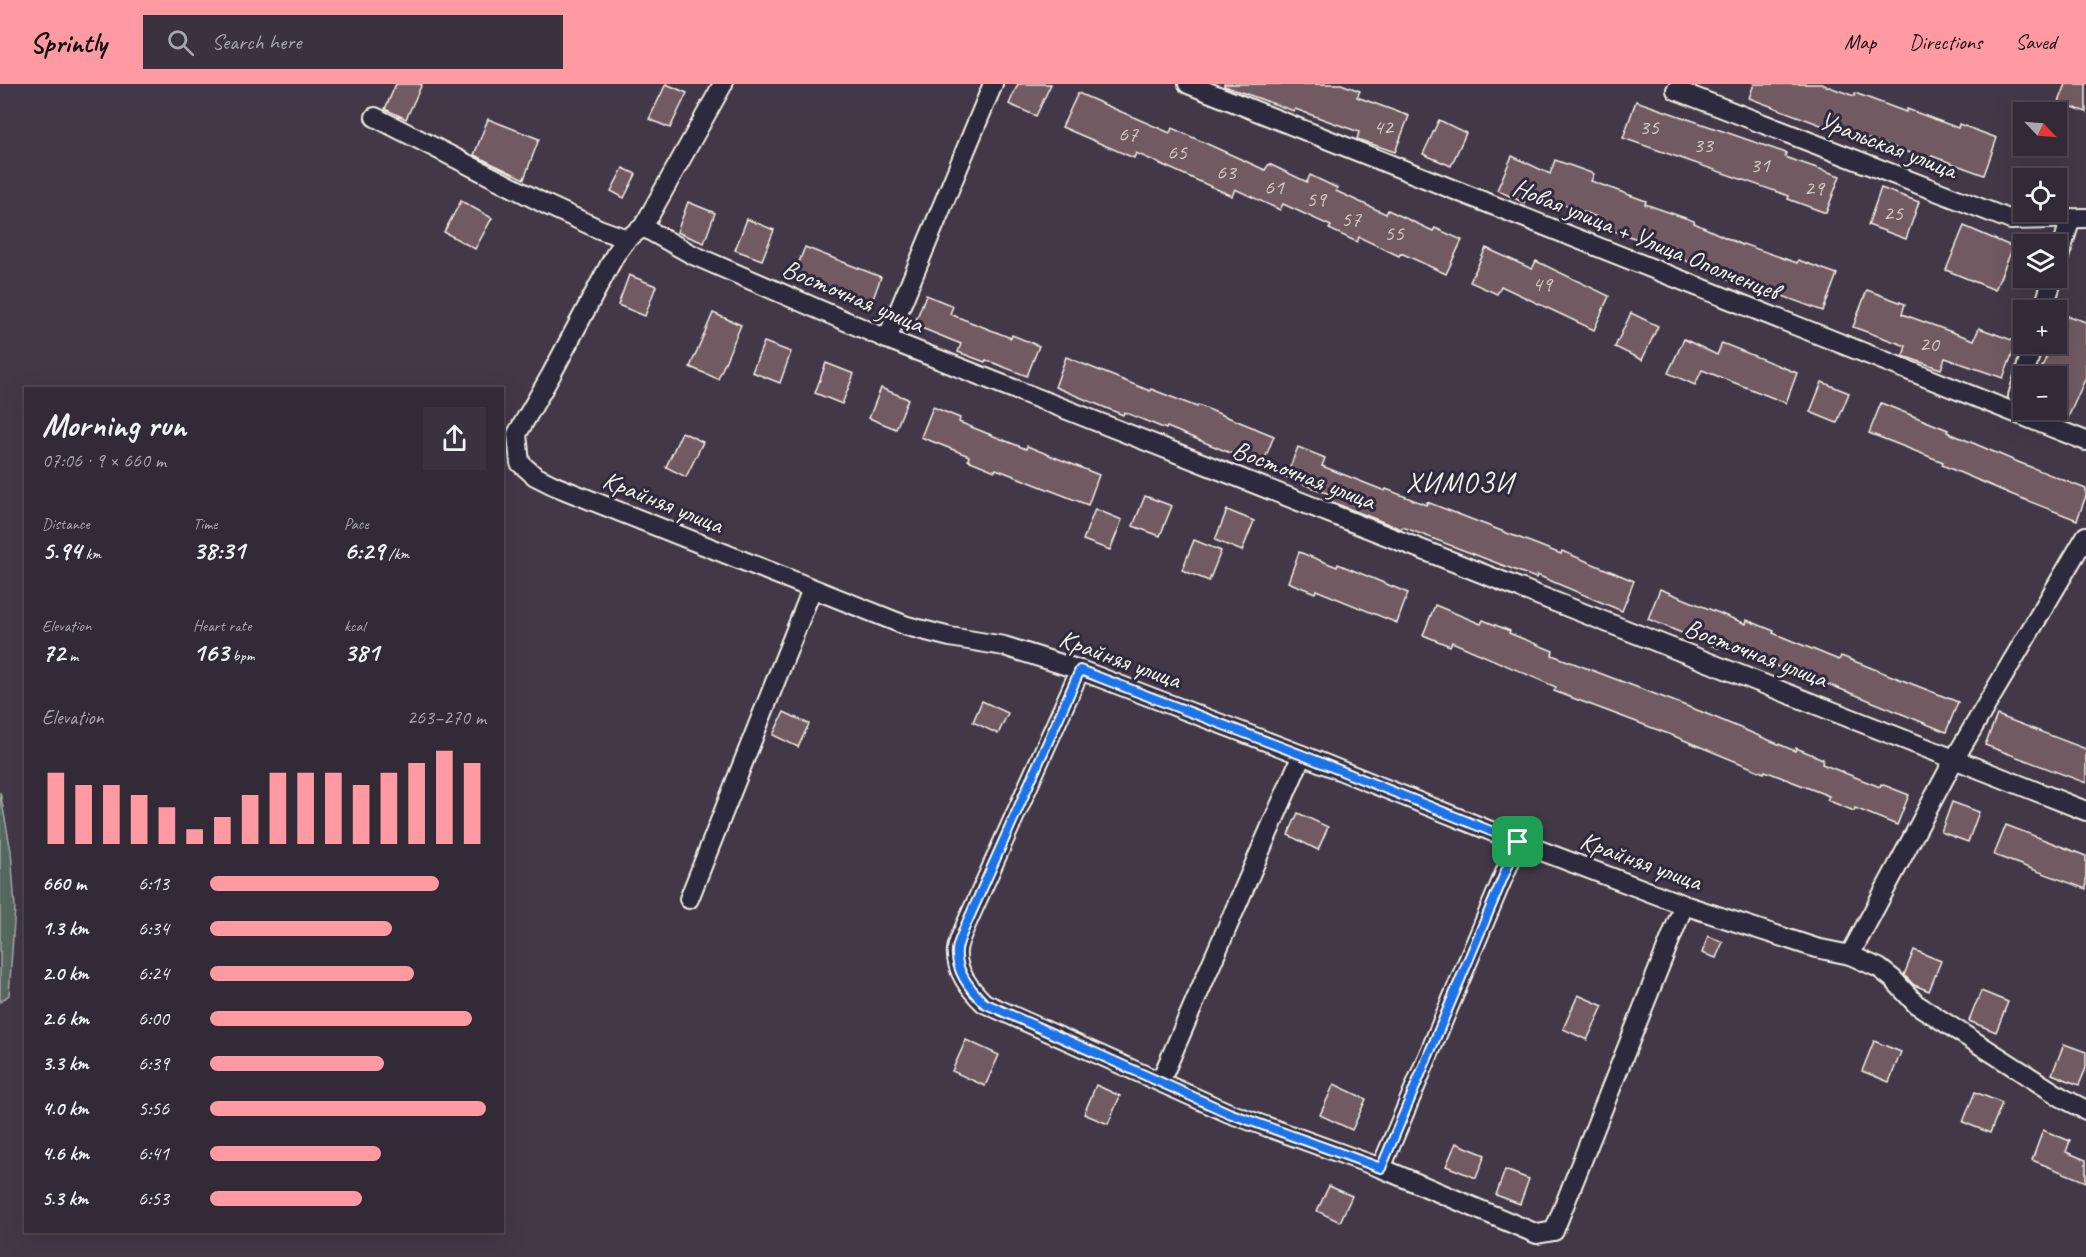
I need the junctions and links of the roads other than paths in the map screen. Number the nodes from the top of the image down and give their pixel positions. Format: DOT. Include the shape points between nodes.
graph roads {
  1 [pos="723,84"];
  2 [pos="993,84"];
  3 [pos="1188,84"];
  4 [pos="1676,90"];
  5 [pos="375,117"];
  6 [pos="2078,218"];
  7 [pos="643,227"];
  8 [pos="627,239"];
  9 [pos="2067,242"];
  10 [pos="887,339"];
  11 [pos="2086,441"];
  12 [pos="2086,536"];
  13 [pos="812,589"];
  14 [pos="1080,670"];
  15 [pos="1302,755"];
  16 [pos="1955,758"];
  17 [pos="2086,811"];
  18 [pos="1518,842"];
  19 [pos="689,899"];
  20 [pos="1684,905"];
  21 [pos="1850,955"];
  22 [pos="1160,1082"];
  23 [pos="2086,1110"];
  24 [pos="1381,1168"];
  1 -- 7 [label="street, Крайняя улица"];
  2 -- 10 [label="street"];
  3 -- 11 [label="street, Новая улица + Улица Ополченцев"];
  4 -- 6 [label="street, Уральская улица" via="2011,220"];
  5 -- 8 [label="street" via="547,205"];
  6 -- 9 [label="street"];
  7 -- 8 [label="street, Крайняя улица"];
  7 -- 10 [label="street, Восточная улица" via="693,255"];
  8 -- 13 [label="street, Крайняя улица" via="517,434 520,463 555,486"];
  10 -- 16 [label="street, Восточная улица"];
  12 -- 16 [label="street"];
  13 -- 14 [label="street, Крайняя улица" via="907,626 1004,646"];
  13 -- 19 [label="street"];
  14 -- 15 [label="street, Крайняя улица"];
  14 -- 22 [label="street" via="965,927 957,950 961,972 968,987 984,1003"];
  15 -- 18 [label="street, Крайняя улица"];
  15 -- 22 [label="street"];
  16 -- 17 [label="street, Восточная улица"];
  16 -- 21 [label="street"];
  18 -- 20 [label="street, Крайняя улица"];
  18 -- 24 [label="street"];
  20 -- 21 [label="street, Крайняя улица" via="1816,948"];
  20 -- 24 [label="street" via="1554,1231 1537,1234"];
  21 -- 23 [label="street, Крайняя улица" via="1879,968 1916,1004"];
  22 -- 24 [label="street" via="1229,1113"];
}
